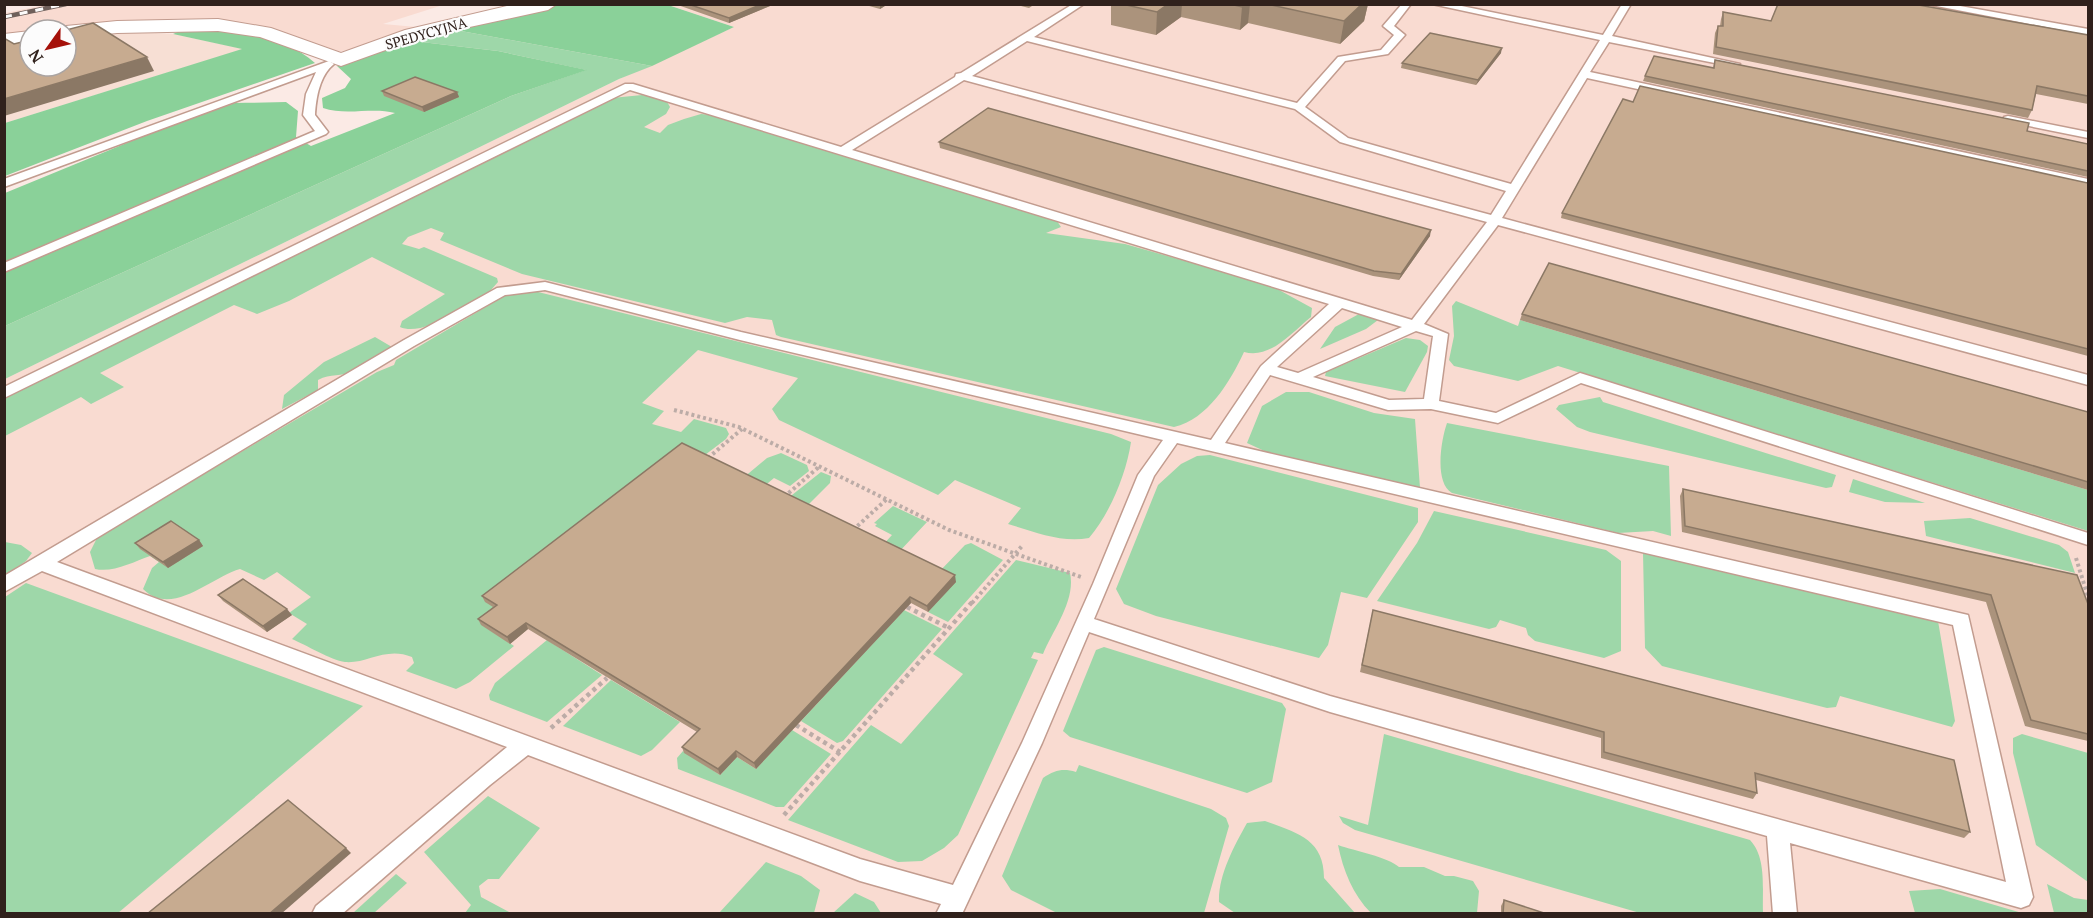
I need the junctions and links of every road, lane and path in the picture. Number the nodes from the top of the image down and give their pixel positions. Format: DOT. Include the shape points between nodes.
graph roads {
  1 [pos="548,4"];
  2 [pos="1080,4"];
  3 [pos="1407,4"];
  4 [pos="1436,4"];
  5 [pos="1627,4"];
  6 [pos="1930,4"];
  7 [pos="78,31"];
  8 [pos="2088,32"];
  9 [pos="1027,38"];
  10 [pos="1606,39"];
  11 [pos="333,63"];
  12 [pos="1744,66"];
  13 [pos="1584,74"];
  14 [pos="960,76"];
  15 [pos="1299,107"];
  16 [pos="1996,117"];
  17 [pos="2088,135"];
  18 [pos="845,150"];
  19 [pos="4,183"];
  20 [pos="2088,183"];
  21 [pos="1514,189"];
  22 [pos="1494,221"];
  23 [pos="4,268"];
  24 [pos="1339,303"];
  25 [pos="1415,326"];
  26 [pos="1266,369"];
  27 [pos="1299,378"];
  28 [pos="2088,380"];
  29 [pos="4,393"];
  30 [pos="1431,404"];
  31 [pos="674,410"];
  32 [pos="742,429"];
  33 [pos="1174,436"];
  34 [pos="1216,446"];
  35 [pos="715,461"];
  36 [pos="819,466"];
  37 [pos="783,498"];
  38 [pos="888,498"];
  39 [pos="852,531"];
  40 [pos="2088,538"];
  41 [pos="1022,546"];
  42 [pos="1014,554"];
  43 [pos="40,563"];
  44 [pos="1102,584"];
  45 [pos="4,585"];
  46 [pos="907,607"];
  47 [pos="1083,623"];
  48 [pos="949,628"];
  49 [pos="607,678"];
  50 [pos="796,725"];
  51 [pos="549,731"];
  52 [pos="524,746"];
  53 [pos="840,752"];
  54 [pos="1778,829"];
  55 [pos="765,835"];
  56 [pos="953,906"];
  57 [pos="324,914"];
  58 [pos="1785,914"];
  1 -- 11 [label="street, SPEDYCYJNA" via="412,34"];
  2 -- 9 [label="lane"];
  3 -- 15 [label="lane" via="1388,26 1400,35 1384,52 1342,59"];
  4 -- 10 [label="lane"];
  5 -- 10 [label="lane"];
  6 -- 8 [label="lane"];
  7 -- 11 [label="street" via="218,25 264,32"];
  9 -- 14 [label="lane"];
  9 -- 15 [label="lane"];
  10 -- 12 [label="lane"];
  10 -- 13 [label="lane"];
  11 -- 19 [label="lane"];
  11 -- 23 [label="lane" via="311,94 309,114 321,132"];
  13 -- 20 [label="lane"];
  13 -- 21 [label="lane"];
  14 -- 18 [label="lane"];
  14 -- 22 [label="lane"];
  15 -- 21 [label="lane" via="1344,140"];
  16 -- 17 [label="lane"];
  18 -- 24 [label="lane"];
  18 -- 29 [label="lane" via="629,86"];
  21 -- 22 [label="lane"];
  22 -- 25 [label="lane"];
  22 -- 28 [label="lane"];
  24 -- 25 [label="lane"];
  24 -- 26 [label="lane"];
  25 -- 27 [label="lane"];
  25 -- 30 [label="lane" via="1441,334"];
  26 -- 27 [label="lane"];
  26 -- 34 [label="lane"];
  27 -- 30 [label="lane" via="1388,405"];
  30 -- 40 [label="lane" via="1498,418 1580,378"];
  31 -- 32 [label="path"];
  32 -- 35 [label="path" via="707,458"];
  32 -- 36 [label="path"];
  33 -- 34 [label="lane"];
  33 -- 43 [label="lane" via="740,336 545,286 526,286 502,291 409,343"];
  33 -- 44 [label="lane" via="1146,475"];
  34 -- 54 [label="lane" via="1961,620 2021,897"];
  36 -- 37 [label="path"];
  36 -- 38 [label="path"];
  38 -- 39 [label="path"];
  38 -- 42 [label="path" via="949,530"];
  41 -- 42 [label="path"];
  42 -- 44 [label="path"];
  42 -- 48 [label="path"];
  43 -- 45 [label="lane"];
  43 -- 52 [label="lane"];
  44 -- 47 [label="lane"];
  46 -- 48 [label="path"];
  47 -- 54 [label="lane" via="1330,704"];
  47 -- 56 [label="lane" via="1032,743"];
  48 -- 53 [label="path"];
  49 -- 51 [label="path"];
  50 -- 53 [label="path"];
  52 -- 55 [label="lane"];
  52 -- 57 [label="lane"];
  53 -- 55 [label="path"];
  54 -- 58 [label="lane"];
  55 -- 56 [label="lane"];
}
